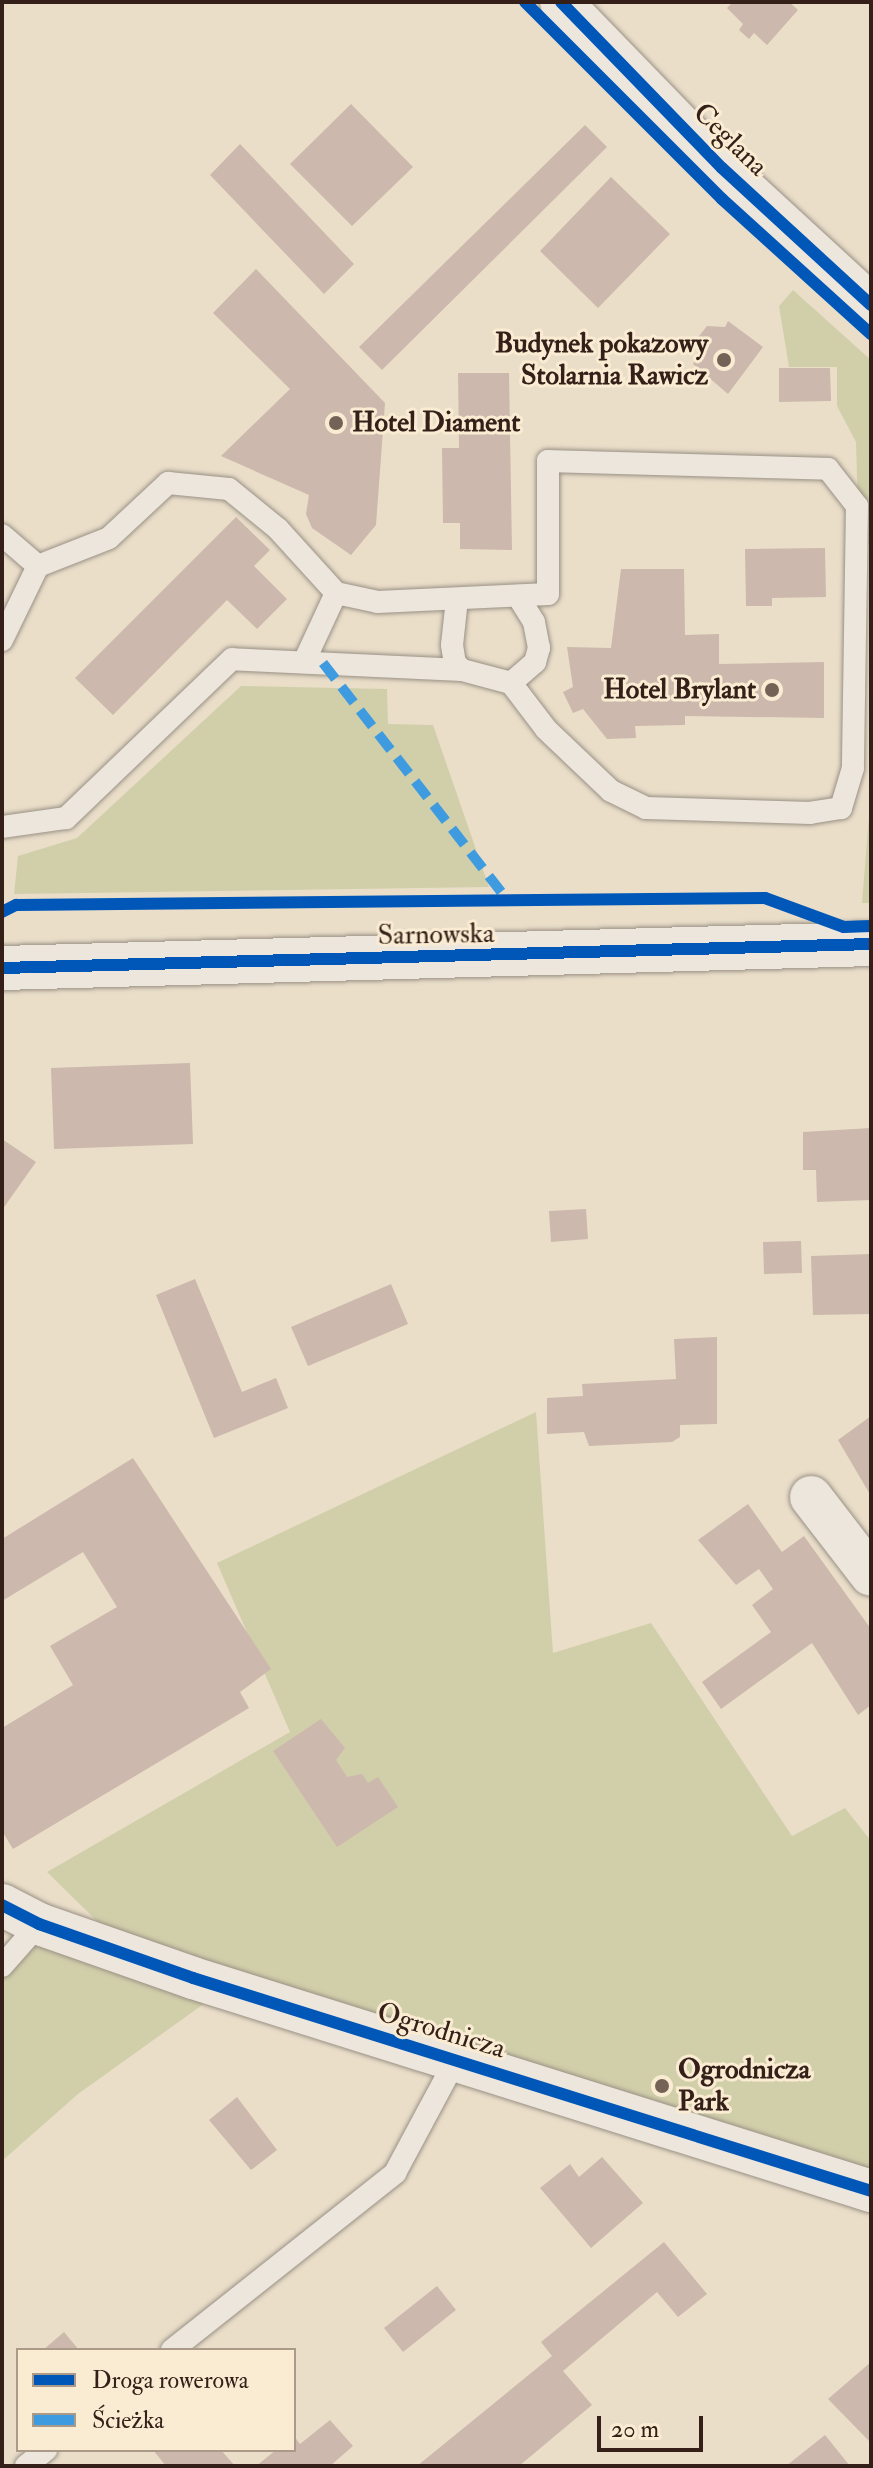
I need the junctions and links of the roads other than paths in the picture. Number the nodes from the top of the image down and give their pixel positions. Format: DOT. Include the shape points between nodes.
graph roads {
  1 [pos="561,2"];
  2 [pos="871,305"];
  3 [pos="2,535"];
  4 [pos="38,566"];
  5 [pos="315,569"];
  6 [pos="336,593"];
  7 [pos="518,596"];
  8 [pos="457,599"];
  9 [pos="378,602"];
  10 [pos="2,640"];
  11 [pos="304,662"];
  12 [pos="462,670"];
  13 [pos="511,683"];
  14 [pos="2,827"];
  15 [pos="871,944"];
  16 [pos="2,968"];
  17 [pos="811,1497"];
  18 [pos="871,1575"];
  19 [pos="2,1905"];
  20 [pos="39,1924"];
  21 [pos="2,1966"];
  22 [pos="455,2061"];
  23 [pos="871,2191"];
  24 [pos="175,2348"];
  25 [pos="44,2452"];
  26 [pos="26,2466"];
  1 -- 2 [label="street, Ceglana" via="722,168"];
  3 -- 4 [label="lane"];
  4 -- 5 [label="lane" via="109,538 168,483 229,489 278,529"];
  4 -- 10 [label="lane"];
  5 -- 6 [label="lane"];
  5 -- 9 [label="lane"];
  6 -- 9 [label="lane"];
  6 -- 11 [label="lane"];
  7 -- 8 [label="lane"];
  7 -- 13 [label="lane" via="534,622 539,648 535,662"];
  7 -- 13 [label="lane" via="548,594 548,461 828,469 857,506 853,768 841,808 811,813 646,808 611,791 546,729"];
  8 -- 9 [label="lane"];
  8 -- 12 [label="lane" via="452,645"];
  11 -- 12 [label="lane"];
  11 -- 14 [label="lane" via="232,659 66,818"];
  12 -- 13 [label="lane"];
  15 -- 16 [label="street, Sarnowska"];
  17 -- 18 [label="street"];
  19 -- 20 [label="street, Ogrodnicza"];
  20 -- 21 [label="lane"];
  20 -- 22 [label="street, Ogrodnicza"];
  22 -- 23 [label="street, Ogrodnicza"];
  22 -- 24 [label="lane" via="395,2173"];
  25 -- 26 [label="lane"];
}
